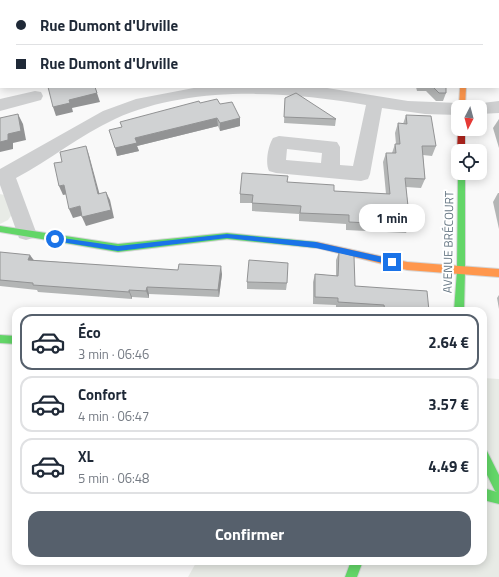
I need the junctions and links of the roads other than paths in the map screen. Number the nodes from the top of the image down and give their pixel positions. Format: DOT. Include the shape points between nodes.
graph roads {
  1 [pos="463,88"];
  2 [pos="35,96"];
  3 [pos="462,100"];
  4 [pos="374,102"];
  5 [pos="0,106"];
  6 [pos="499,107"];
  7 [pos="487,108"];
  8 [pos="451,110"];
  9 [pos="330,171"];
  10 [pos="3,176"];
  11 [pos="461,180"];
  12 [pos="0,229"];
  13 [pos="26,232"];
  14 [pos="461,271"];
  15 [pos="499,273"];
  16 [pos="459,307"];
  17 [pos="0,339"];
  18 [pos="12,340"];
  19 [pos="487,463"];
  20 [pos="499,487"];
  21 [pos="487,495"];
  22 [pos="499,498"];
  23 [pos="356,565"];
  24 [pos="351,577"];
  1 -- 3 [label="street"];
  2 -- 5 [label="street"];
  4 -- 8 [label="street"];
  4 -- 9 [label="street" via="360,174"];
  4 -- 10 [label="street" via="325,93 277,89 227,90 171,96 134,105 95,121"];
  6 -- 7 [label="street"];
  10 -- 13 [label="street"];
  11 -- 14 [label="street, AVENUE BRÉCOURT"];
  12 -- 13 [label="street"];
  13 -- 14 [label="street" via="118,248 227,236 316,245 407,266"];
  14 -- 15 [label="street"];
  14 -- 16 [label="street, AVENUE BRÉCOURT"];
  17 -- 18 [label="street"];
  19 -- 20 [label="street"];
  21 -- 22 [label="street"];
  23 -- 24 [label="street"];
}
